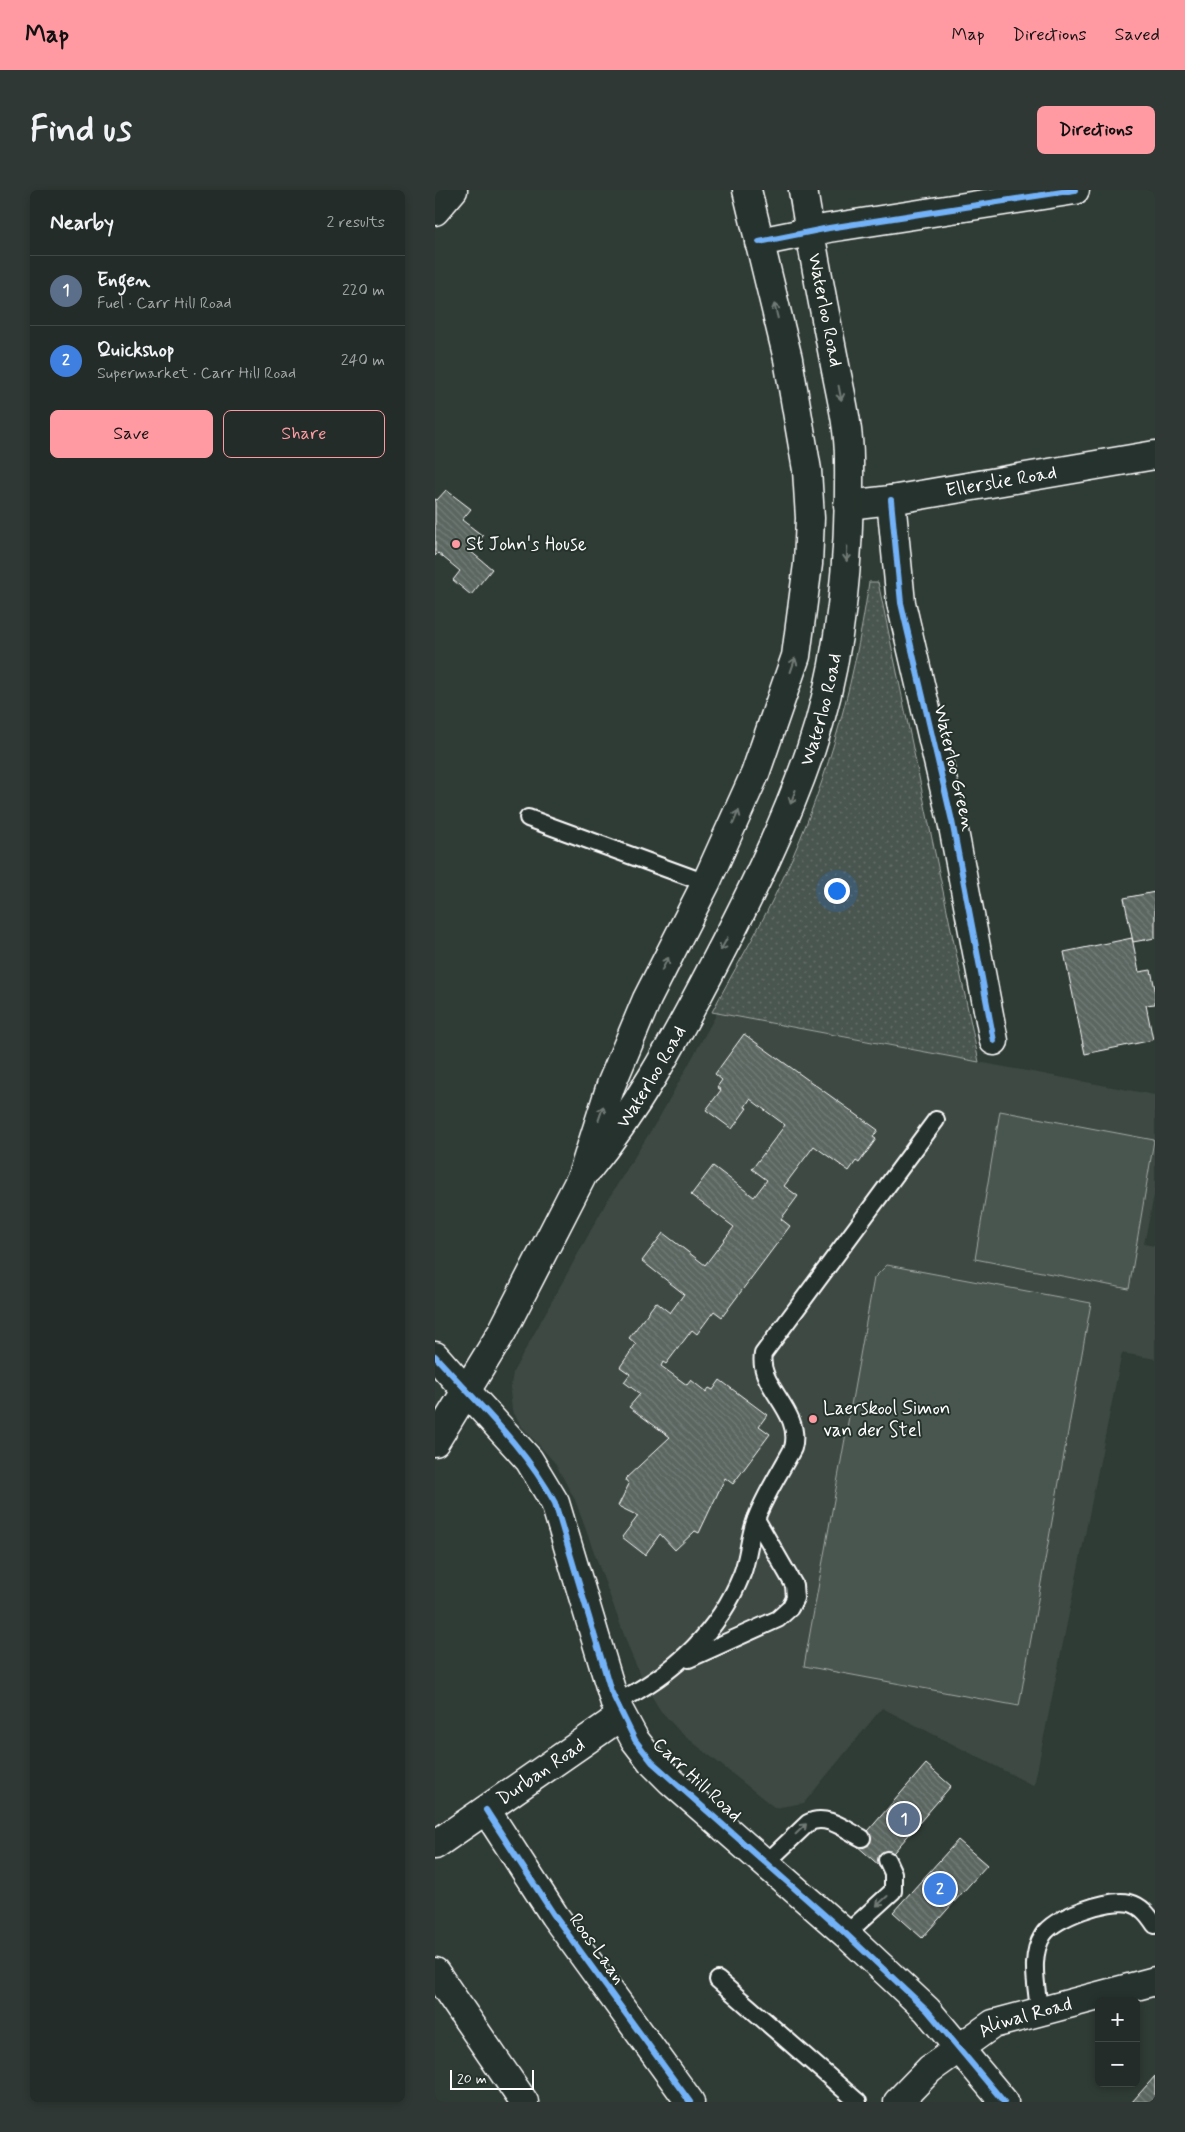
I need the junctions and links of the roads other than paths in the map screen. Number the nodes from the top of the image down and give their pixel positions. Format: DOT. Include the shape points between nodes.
graph roads {
  1 [pos="453,190"];
  2 [pos="747,190"];
  3 [pos="803,190"];
  4 [pos="1075,190"];
  5 [pos="435,211"];
  6 [pos="810,233"];
  7 [pos="759,242"];
  8 [pos="1155,455"];
  9 [pos="891,500"];
  10 [pos="848,505"];
  11 [pos="529,818"];
  12 [pos="706,883"];
  13 [pos="994,1042"];
  14 [pos="936,1120"];
  15 [pos="582,1176"];
  16 [pos="435,1356"];
  17 [pos="467,1392"];
  18 [pos="435,1442"];
  19 [pos="755,1519"];
  20 [pos="680,1663"];
  21 [pos="618,1709"];
  22 [pos="486,1810"];
  23 [pos="862,1838"];
  24 [pos="435,1845"];
  25 [pos="887,1860"];
  26 [pos="765,1863"];
  27 [pos="1155,1926"];
  28 [pos="846,1934"];
  29 [pos="435,1972"];
  30 [pos="718,1980"];
  31 [pos="1155,1981"];
  32 [pos="1039,2011"];
  33 [pos="959,2048"];
  34 [pos="524,2102"];
  35 [pos="689,2102"];
  36 [pos="858,2102"];
  37 [pos="898,2102"];
  38 [pos="1004,2102"];
  1 -- 5 [label="street"];
  2 -- 7 [label="street, Waterloo Road"];
  3 -- 6 [label="street, Waterloo Road"];
  4 -- 6 [label="street"];
  6 -- 7 [label="street"];
  6 -- 10 [label="street, Waterloo Road, one-way" via="843,412 849,456"];
  12 -- 7 [label="street, Waterloo Road, one-way" via="755,774 796,656 808,564 810,518 801,422"];
  8 -- 9 [label="street, Ellerslie Road"];
  9 -- 10 [label="street, Ellerslie Road"];
  9 -- 13 [label="street, Waterloo Green" via="901,602 952,821"];
  10 -- 15 [label="street, Waterloo Road, one-way" via="847,559 834,657 812,747 790,806 737,921 689,1011 635,1106 614,1138"];
  11 -- 12 [label="lane"];
  15 -- 12 [label="street, Waterloo Road, one-way" via="611,1085 647,999"];
  14 -- 19 [label="lane" via="763,1354 763,1367 794,1425 795,1438 793,1448"];
  15 -- 17 [label="street, Waterloo Road" via="505,1326"];
  16 -- 17 [label="street, Carr Hill Road"];
  17 -- 18 [label="street, Waterloo Road"];
  17 -- 21 [label="street, Carr Hill Road" via="529,1460 555,1503"];
  19 -- 20 [label="lane" via="743,1573 731,1598 699,1644"];
  19 -- 20 [label="lane" via="794,1585 795,1598 790,1608 778,1619"];
  20 -- 21 [label="lane"];
  21 -- 22 [label="street, Durban Road"];
  21 -- 26 [label="street, Carr Hill Road" via="652,1762"];
  22 -- 24 [label="street, Durban Road"];
  22 -- 35 [label="street, Roos Laan" via="554,1915"];
  26 -- 23 [label="lane, one-way" via="815,1819 827,1820"];
  25 -- 28 [label="lane, one-way" via="893,1873 893,1891"];
  26 -- 28 [label="street, Carr Hill Road"];
  27 -- 32 [label="lane" via="1143,1909 1121,1902 1063,1918 1049,1928 1042,1936 1034,1966"];
  28 -- 33 [label="street, Carr Hill Road" via="927,2010"];
  29 -- 34 [label="street"];
  30 -- 36 [label="lane"];
  31 -- 32 [label="street, Aliwal Road"];
  32 -- 33 [label="street, Aliwal Road" via="993,2024"];
  33 -- 37 [label="street, Aliwal Road" via="930,2069"];
  33 -- 38 [label="street, Carr Hill Road"];
}
